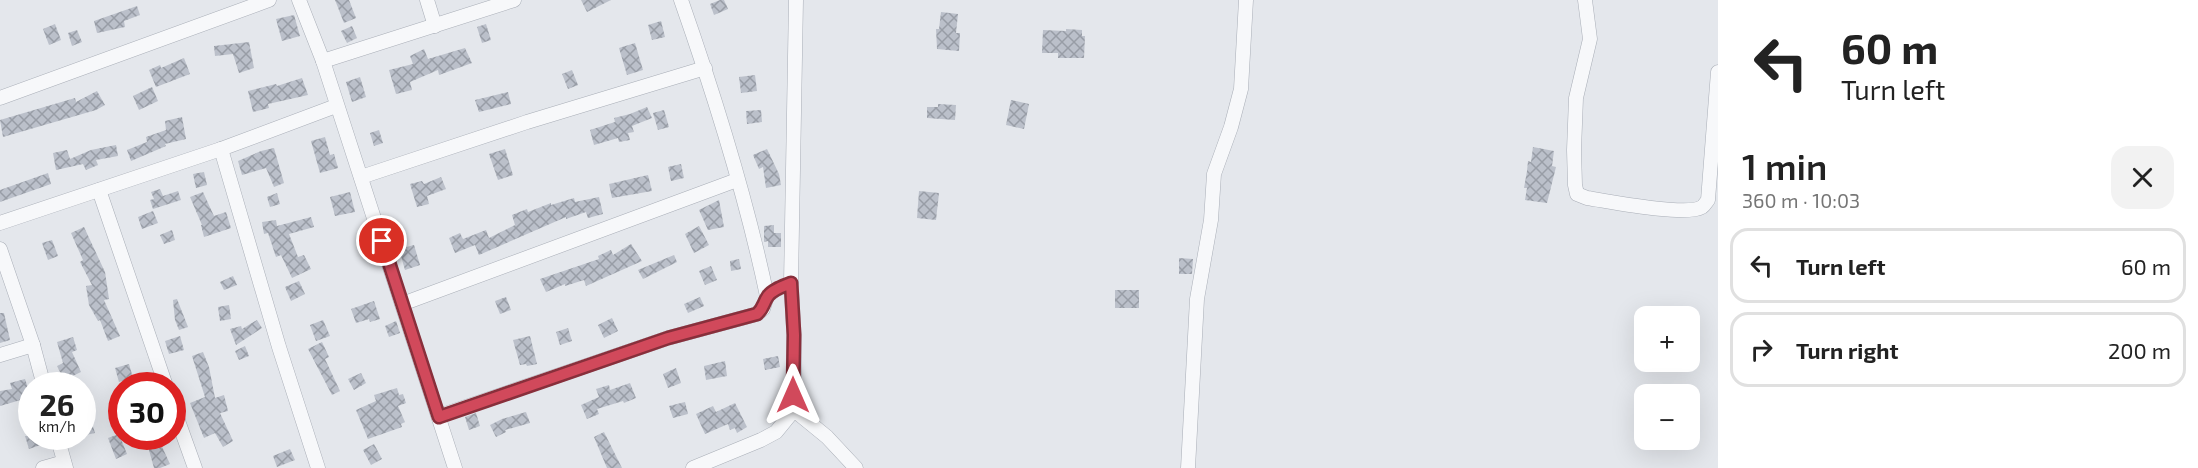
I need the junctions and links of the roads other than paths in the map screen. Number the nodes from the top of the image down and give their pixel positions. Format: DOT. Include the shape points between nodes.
graph roads {
  1 [pos="269,0"];
  2 [pos="299,0"];
  3 [pos="427,0"];
  4 [pos="514,0"];
  5 [pos="681,0"];
  6 [pos="796,0"];
  7 [pos="1246,0"];
  8 [pos="1585,0"];
  9 [pos="435,26"];
  10 [pos="323,61"];
  11 [pos="705,68"];
  12 [pos="1718,72"];
  13 [pos="0,99"];
  14 [pos="336,106"];
  15 [pos="221,148"];
  16 [pos="361,177"];
  17 [pos="737,180"];
  18 [pos="99,190"];
  19 [pos="0,223"];
  20 [pos="0,249"];
  21 [pos="791,283"];
  22 [pos="767,296"];
  23 [pos="402,304"];
  24 [pos="33,345"];
  25 [pos="0,355"];
  26 [pos="40,372"];
  27 [pos="161,372"];
  28 [pos="794,410"];
  29 [pos="439,417"];
  30 [pos="186,443"];
  31 [pos="61,450"];
  32 [pos="65,465"];
  33 [pos="43,468"];
  34 [pos="195,468"];
  35 [pos="318,468"];
  36 [pos="455,468"];
  37 [pos="693,468"];
  38 [pos="856,468"];
  39 [pos="1188,468"];
  1 -- 13 [label="street"];
  2 -- 10 [label="street"];
  3 -- 9 [label="street"];
  4 -- 9 [label="street"];
  5 -- 11 [label="street"];
  6 -- 21 [label="street"];
  7 -- 39 [label="street" via="1241,89 1214,174 1211,220 1197,299"];
  8 -- 12 [label="street" via="1590,39 1576,98 1577,194 1666,209 1702,207 1708,200"];
  9 -- 10 [label="street"];
  10 -- 14 [label="street"];
  11 -- 16 [label="street"];
  11 -- 17 [label="street"];
  14 -- 15 [label="street"];
  14 -- 16 [label="street"];
  15 -- 18 [label="street"];
  15 -- 35 [label="street"];
  16 -- 23 [label="street"];
  17 -- 22 [label="street"];
  17 -- 23 [label="street"];
  18 -- 19 [label="street"];
  18 -- 27 [label="street"];
  20 -- 24 [label="street"];
  21 -- 22 [label="street"];
  21 -- 28 [label="street"];
  22 -- 29 [label="street" via="757,314 668,338"];
  23 -- 29 [label="street"];
  24 -- 25 [label="street"];
  24 -- 26 [label="street"];
  28 -- 37 [label="street" via="776,432 761,441"];
  28 -- 38 [label="street"];
  29 -- 36 [label="street"];
  30 -- 34 [label="street"];
  31 -- 32 [label="street"];
  32 -- 33 [label="street"];
}
